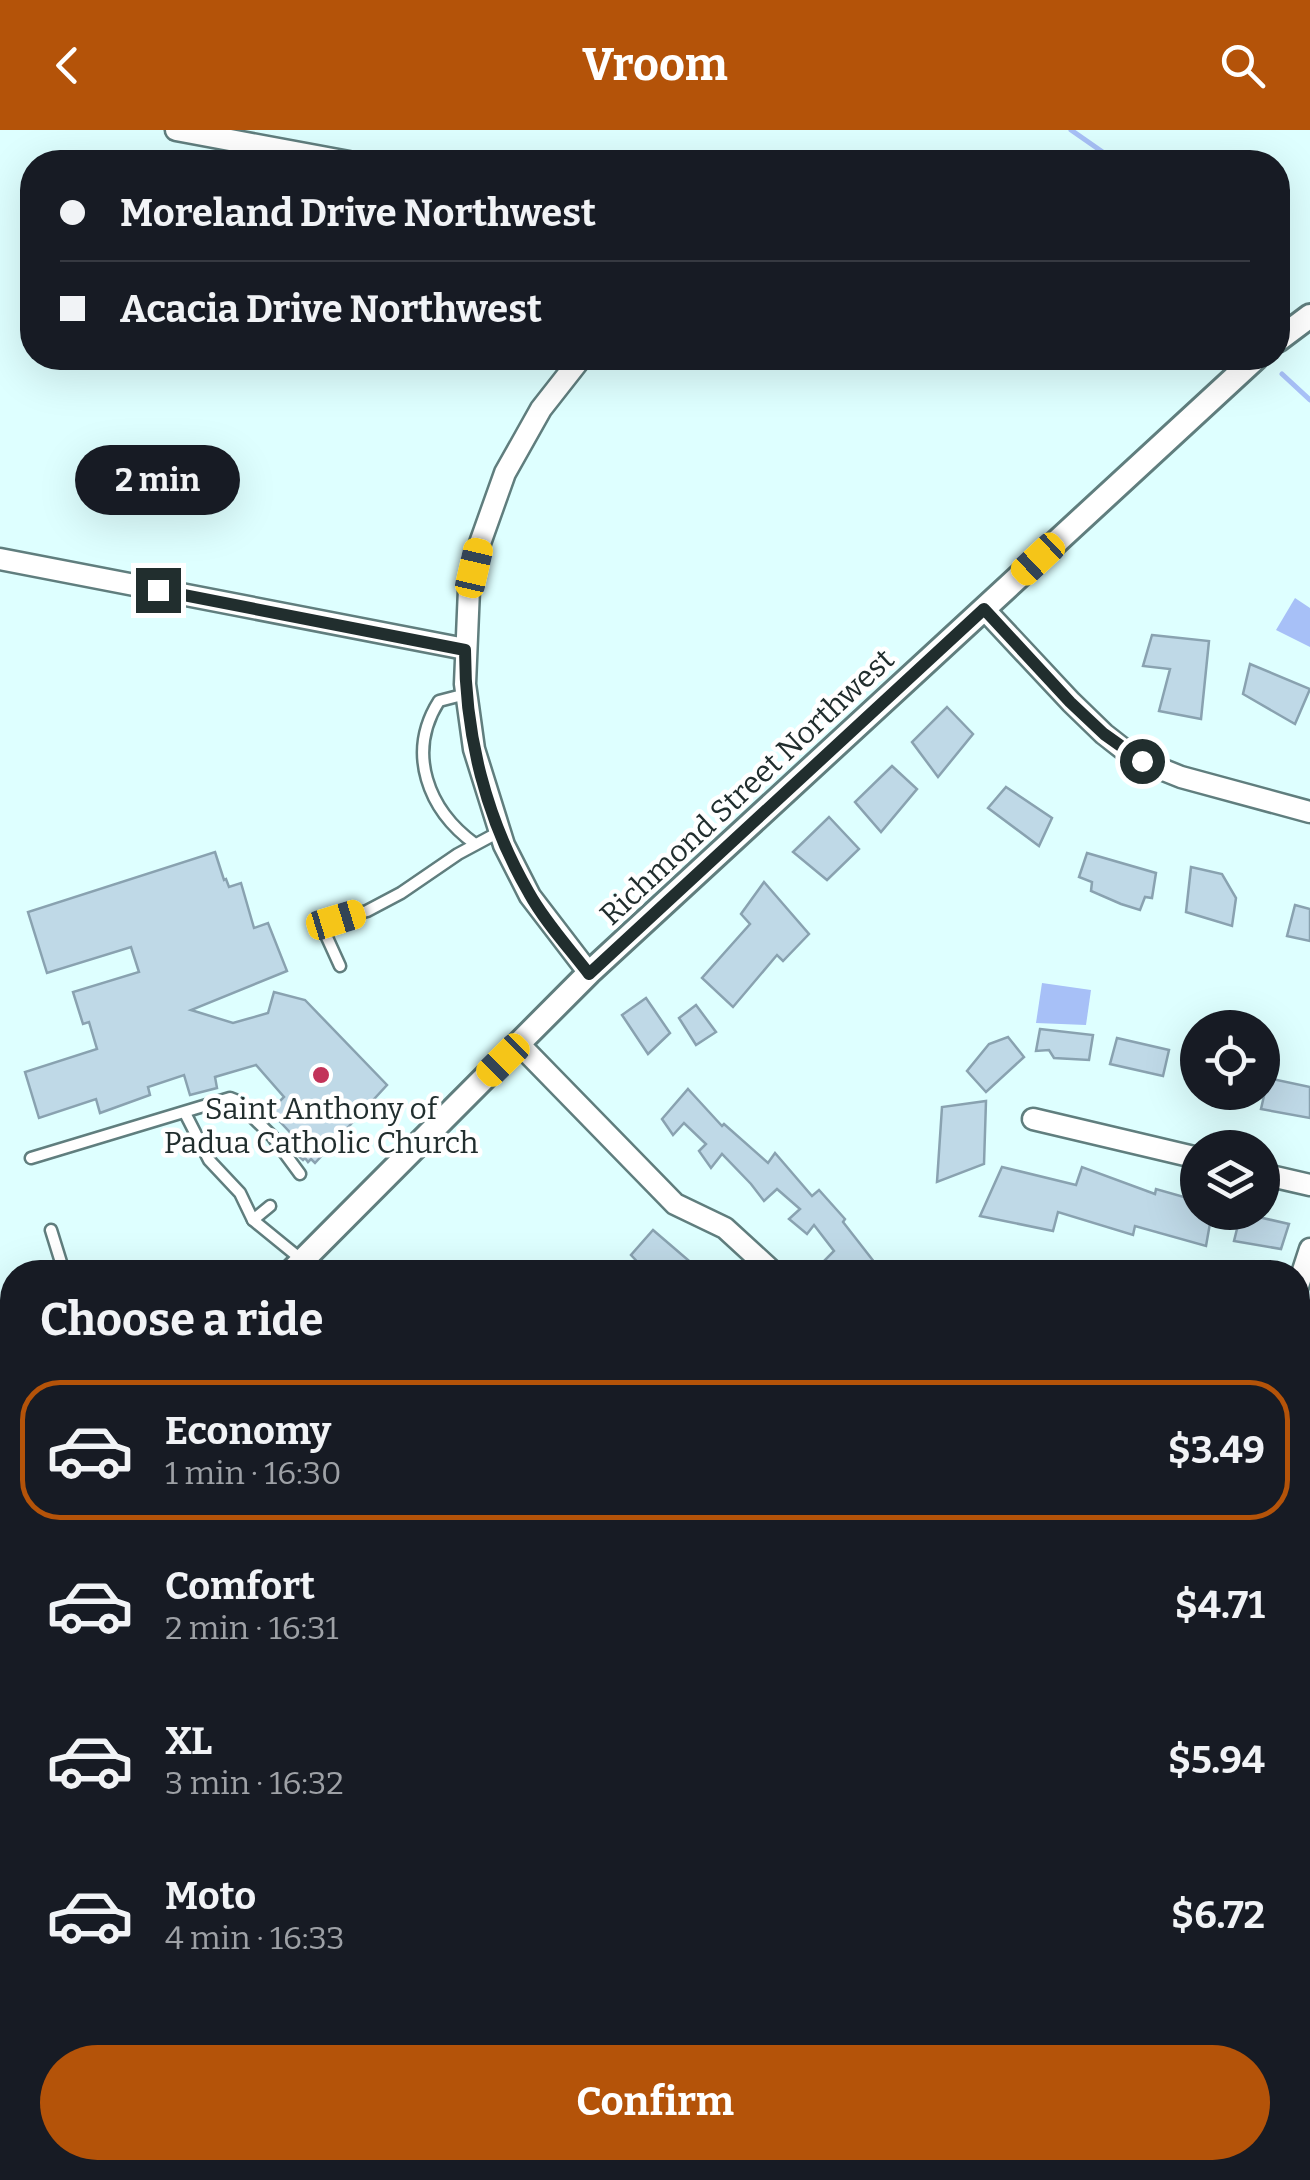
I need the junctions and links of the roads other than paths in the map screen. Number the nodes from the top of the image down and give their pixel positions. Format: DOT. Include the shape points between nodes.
graph roads {
  1 [pos="176,130"];
  2 [pos="284,150"];
  3 [pos="573,370"];
  4 [pos="1243,370"];
  5 [pos="0,559"];
  6 [pos="984,609"];
  7 [pos="465,650"];
  8 [pos="466,694"];
  9 [pos="1310,812"];
  10 [pos="499,832"];
  11 [pos="475,844"];
  12 [pos="340,966"];
  13 [pos="589,974"];
  14 [pos="519,1044"];
  15 [pos="185,1113"];
  16 [pos="1032,1119"];
  17 [pos="1180,1154"];
  18 [pos="31,1158"];
  19 [pos="300,1174"];
  20 [pos="1280,1178"];
  21 [pos="1310,1185"];
  22 [pos="270,1206"];
  23 [pos="253,1220"];
  24 [pos="51,1230"];
  25 [pos="60,1260"];
  26 [pos="290,1260"];
  27 [pos="304,1260"];
  28 [pos="755,1260"];
  1 -- 2 [label="street"];
  3 -- 7 [label="street" via="504,474 469,588"];
  4 -- 6 [label="street, Richmond Street Northwest"];
  5 -- 7 [label="street"];
  6 -- 9 [label="street" via="1070,702 1136,759"];
  6 -- 13 [label="street, Richmond Street Northwest"];
  7 -- 8 [label="street"];
  8 -- 10 [label="street"];
  8 -- 11 [label="lane" via="439,701 422,764 448,819"];
  10 -- 11 [label="lane"];
  10 -- 13 [label="street" via="530,896"];
  11 -- 12 [label="lane" via="402,893 326,926"];
  13 -- 14 [label="street, Richmond Street Northwest"];
  14 -- 27 [label="street, Richmond Street Northwest"];
  14 -- 28 [label="street" via="675,1204 725,1228"];
  15 -- 18 [label="lane"];
  15 -- 19 [label="lane" via="235,1100"];
  15 -- 23 [label="lane"];
  16 -- 17 [label="street"];
  20 -- 21 [label="street"];
  22 -- 23 [label="lane"];
  23 -- 26 [label="lane"];
  24 -- 25 [label="lane"];
}
